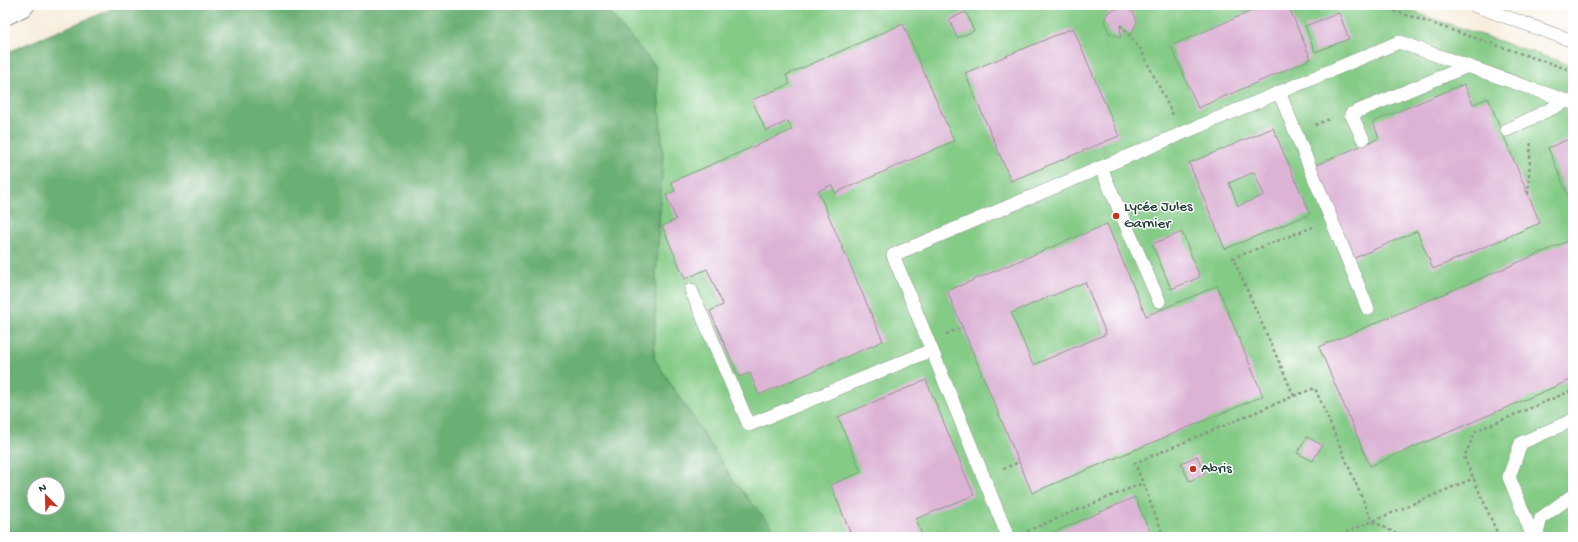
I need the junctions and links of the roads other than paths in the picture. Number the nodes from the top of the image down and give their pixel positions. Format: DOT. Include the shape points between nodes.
graph roads {
  1 [pos="23,5"];
  2 [pos="1473,5"];
  3 [pos="5,14"];
  4 [pos="1573,41"];
  5 [pos="1468,66"];
  6 [pos="1279,92"];
  7 [pos="1570,102"];
  8 [pos="1507,130"];
  9 [pos="1363,139"];
  10 [pos="1101,168"];
  11 [pos="691,290"];
  12 [pos="1159,301"];
  13 [pos="1368,309"];
  14 [pos="932,350"];
  15 [pos="1573,420"];
  16 [pos="1573,495"];
  17 [pos="1008,537"];
  18 [pos="1533,537"];
  19 [pos="1536,537"];
  1 -- 3 [label="main road"];
  2 -- 4 [label="lane"];
  5 -- 6 [label="lane" via="1399,42"];
  5 -- 7 [label="lane"];
  5 -- 9 [label="lane" via="1351,114"];
  6 -- 10 [label="lane"];
  6 -- 13 [label="lane"];
  7 -- 8 [label="lane"];
  10 -- 12 [label="lane"];
  10 -- 14 [label="lane" via="893,255"];
  11 -- 14 [label="lane" via="749,425"];
  14 -- 17 [label="lane"];
  15 -- 18 [label="lane" via="1521,443 1509,477"];
  16 -- 19 [label="lane" via="1542,518"];
}
